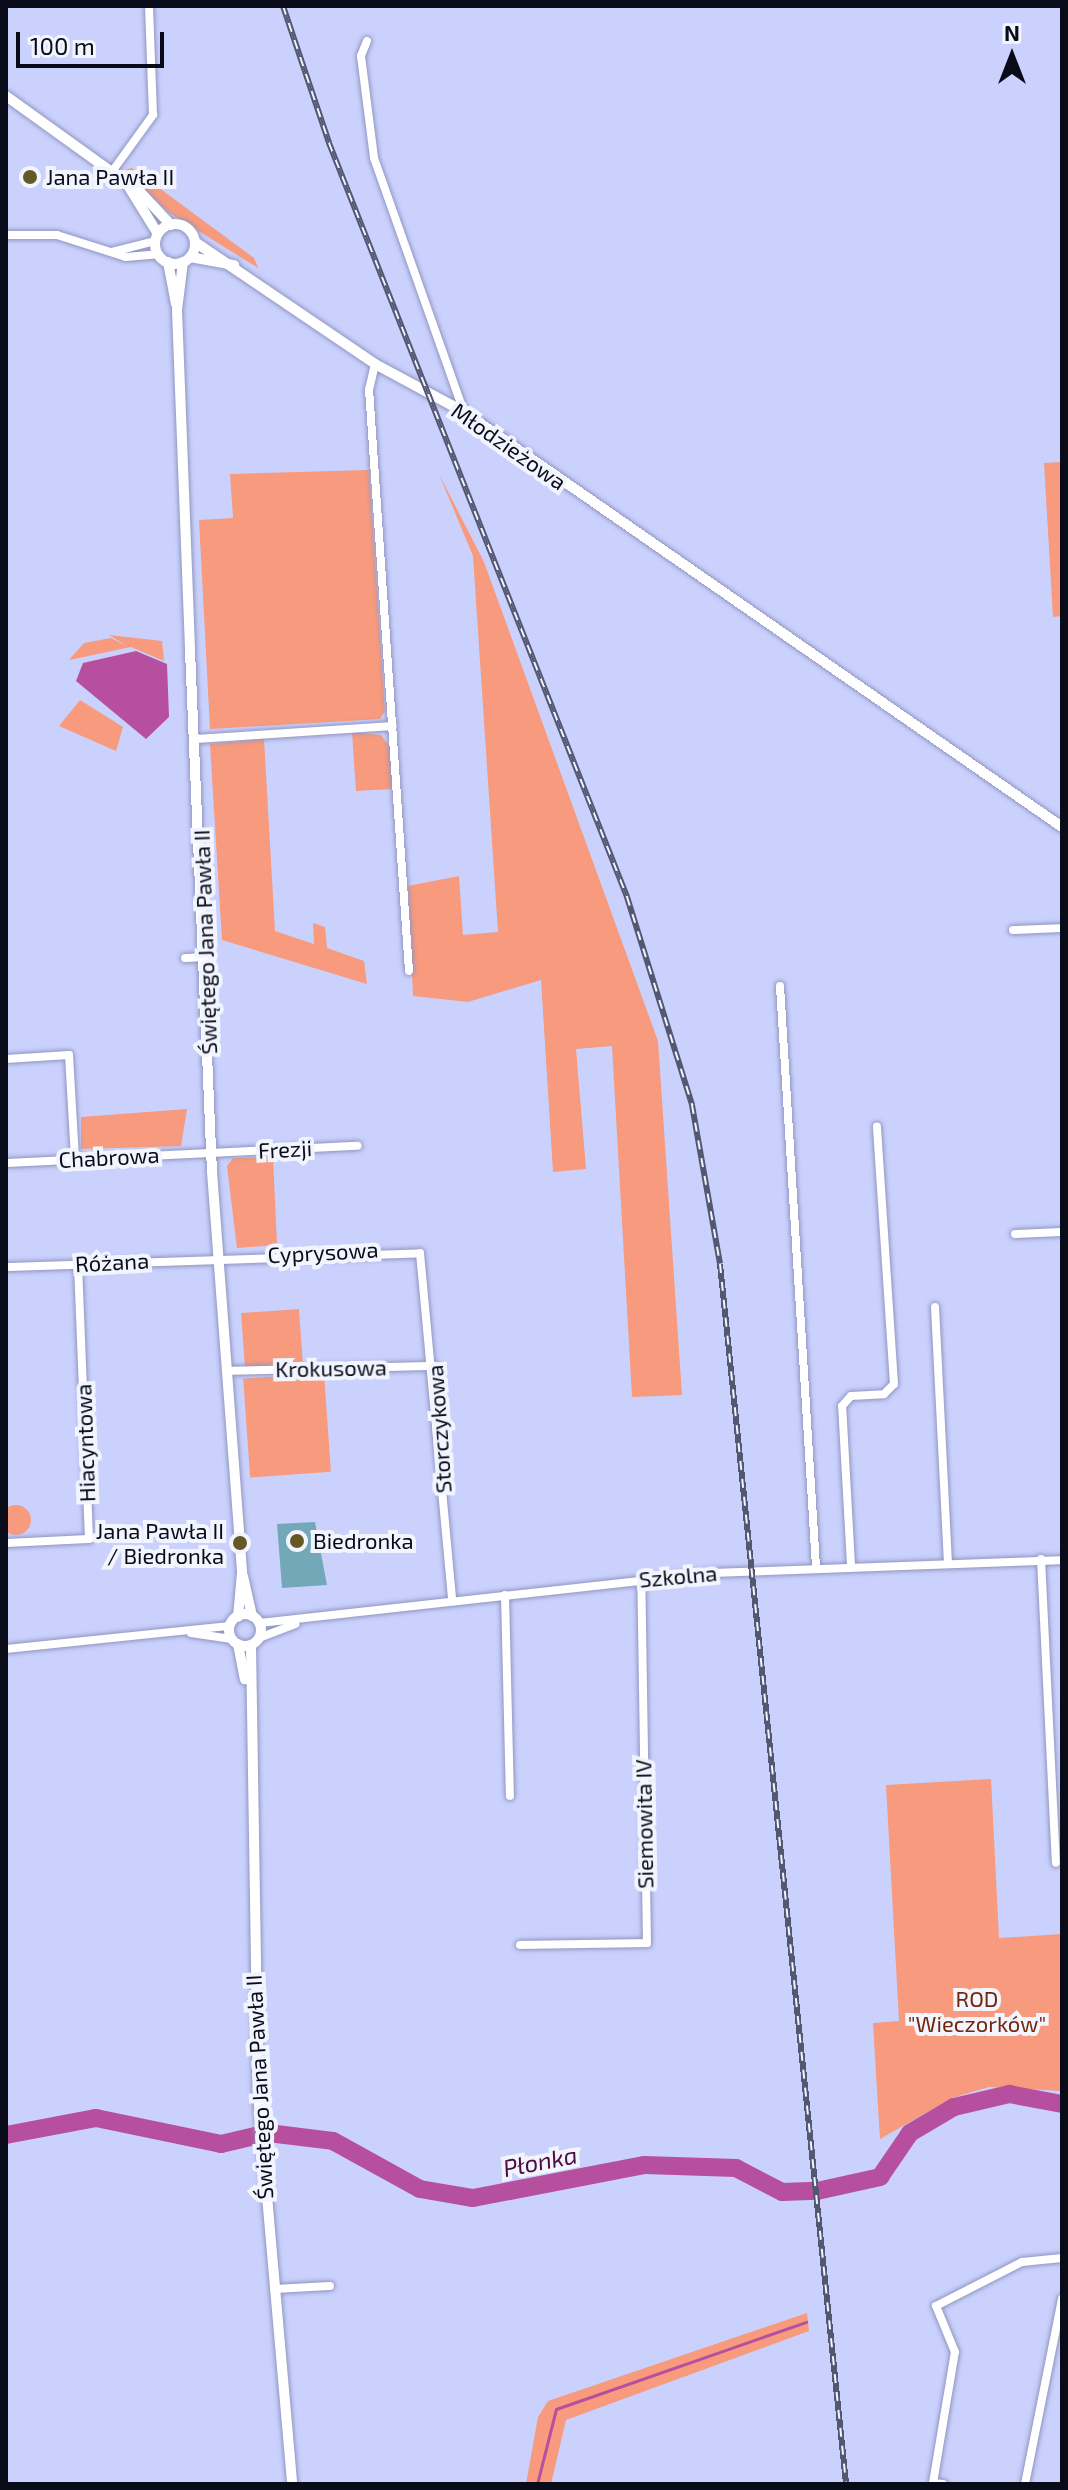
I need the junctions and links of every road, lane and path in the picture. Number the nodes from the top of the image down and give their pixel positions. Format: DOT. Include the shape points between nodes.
graph roads {
  1 [pos="149,6"];
  2 [pos="367,41"];
  3 [pos="6,96"];
  4 [pos="111,173"];
  5 [pos="128,185"];
  6 [pos="171,225"];
  7 [pos="6,235"];
  8 [pos="156,238"];
  9 [pos="195,242"];
  10 [pos="107,253"];
  11 [pos="158,254"];
  12 [pos="187,260"];
  13 [pos="168,262"];
  14 [pos="236,265"];
  15 [pos="177,310"];
  16 [pos="375,364"];
  17 [pos="464,412"];
  18 [pos="393,726"];
  19 [pos="196,739"];
  20 [pos="1062,827"];
  21 [pos="1062,928"];
  22 [pos="1013,930"];
  23 [pos="206,957"];
  24 [pos="185,958"];
  25 [pos="409,971"];
  26 [pos="780,986"];
  27 [pos="6,1059"];
  28 [pos="877,1127"];
  29 [pos="358,1146"];
  30 [pos="211,1153"];
  31 [pos="75,1159"];
  32 [pos="6,1163"];
  33 [pos="1062,1232"];
  34 [pos="1015,1234"];
  35 [pos="218,1256"];
  36 [pos="425,1257"];
  37 [pos="78,1264"];
  38 [pos="6,1267"];
  39 [pos="935,1307"];
  40 [pos="435,1366"];
  41 [pos="227,1371"];
  42 [pos="6,1543"];
  43 [pos="1041,1559"];
  44 [pos="1062,1560"];
  45 [pos="948,1561"];
  46 [pos="851,1565"];
  47 [pos="816,1567"];
  48 [pos="242,1573"];
  49 [pos="641,1579"];
  50 [pos="505,1595"];
  51 [pos="452,1601"];
  52 [pos="238,1617"];
  53 [pos="256,1620"];
  54 [pos="296,1624"];
  55 [pos="230,1626"];
  56 [pos="186,1632"];
  57 [pos="235,1641"];
  58 [pos="255,1641"];
  59 [pos="6,1649"];
  60 [pos="247,1689"];
  61 [pos="510,1796"];
  62 [pos="1056,1863"];
  63 [pos="520,1945"];
  64 [pos="1062,2258"];
  65 [pos="330,2286"];
  66 [pos="274,2289"];
  67 [pos="1062,2299"];
  68 [pos="938,2483"];
  69 [pos="292,2484"];
  70 [pos="1025,2484"];
  1 -- 4 [label="street" via="153,115"];
  2 -- 17 [label="street" via="361,56 374,158"];
  3 -- 4 [label="street"];
  4 -- 5 [label="street"];
  5 -- 6 [label="street"];
  5 -- 8 [label="street"];
  6 -- 8 [label="street"];
  6 -- 9 [label="street" via="187,228"];
  7 -- 10 [label="street" via="57,235"];
  8 -- 10 [label="street"];
  8 -- 11 [label="street"];
  9 -- 12 [label="street"];
  9 -- 14 [label="street, Młodzieżowa"];
  10 -- 11 [label="street"];
  11 -- 13 [label="street"];
  12 -- 13 [label="street"];
  12 -- 14 [label="street"];
  12 -- 15 [label="street, Świętego Jana Pawła II"];
  13 -- 15 [label="street, Świętego Jana Pawła II"];
  14 -- 16 [label="street, Młodzieżowa"];
  15 -- 19 [label="street, Świętego Jana Pawła II"];
  16 -- 17 [label="street, Młodzieżowa"];
  16 -- 18 [label="street" via="369,389"];
  17 -- 20 [label="street, Młodzieżowa"];
  18 -- 19 [label="street"];
  18 -- 25 [label="street"];
  19 -- 23 [label="street, Świętego Jana Pawła II"];
  21 -- 22 [label="street"];
  23 -- 24 [label="street"];
  23 -- 30 [label="street, Świętego Jana Pawła II"];
  26 -- 47 [label="street"];
  27 -- 31 [label="street" via="69,1055"];
  28 -- 46 [label="street" via="894,1384 884,1394 851,1396 842,1406"];
  29 -- 30 [label="street, Frezji"];
  30 -- 31 [label="street, Chabrowa"];
  30 -- 35 [label="street, Świętego Jana Pawła II"];
  31 -- 32 [label="street, Chabrowa"];
  33 -- 34 [label="street"];
  35 -- 36 [label="street, Cyprysowa" via="407,1248"];
  35 -- 37 [label="street, Różana"];
  35 -- 41 [label="street, Świętego Jana Pawła II"];
  36 -- 40 [label="street, Storczykowa"];
  37 -- 38 [label="street, Różana"];
  37 -- 42 [label="street, Hiacyntowa" via="89,1539"];
  39 -- 45 [label="street"];
  40 -- 41 [label="street, Krokusowa"];
  40 -- 51 [label="street, Storczykowa"];
  41 -- 48 [label="street, Świętego Jana Pawła II"];
  43 -- 44 [label="street, Szkolna"];
  43 -- 45 [label="street, Szkolna"];
  43 -- 62 [label="street"];
  45 -- 46 [label="street, Szkolna"];
  46 -- 47 [label="street, Szkolna"];
  47 -- 49 [label="street, Szkolna"];
  48 -- 52 [label="street, Świętego Jana Pawła II"];
  48 -- 53 [label="street, Świętego Jana Pawła II"];
  49 -- 50 [label="street, Szkolna"];
  49 -- 63 [label="street, Siemowita IV" via="647,1943"];
  50 -- 51 [label="street, Szkolna"];
  50 -- 61 [label="street"];
  51 -- 54 [label="street, Szkolna"];
  52 -- 53 [label="street"];
  52 -- 55 [label="street"];
  53 -- 54 [label="street, Szkolna"];
  53 -- 58 [label="street, Świętego Jana Pawła II"];
  54 -- 58 [label="street, Szkolna"];
  55 -- 56 [label="street"];
  55 -- 57 [label="street, Świętego Jana Pawła II"];
  56 -- 57 [label="street"];
  56 -- 59 [label="street"];
  57 -- 58 [label="street"];
  57 -- 60 [label="street, Świętego Jana Pawła II"];
  58 -- 60 [label="street, Świętego Jana Pawła II"];
  60 -- 66 [label="street, Świętego Jana Pawła II" via="258,2093"];
  64 -- 68 [label="street" via="1012,2266 936,2311 955,2352"];
  65 -- 66 [label="street"];
  66 -- 69 [label="street, Świętego Jana Pawła II"];
  67 -- 70 [label="street"];
}
